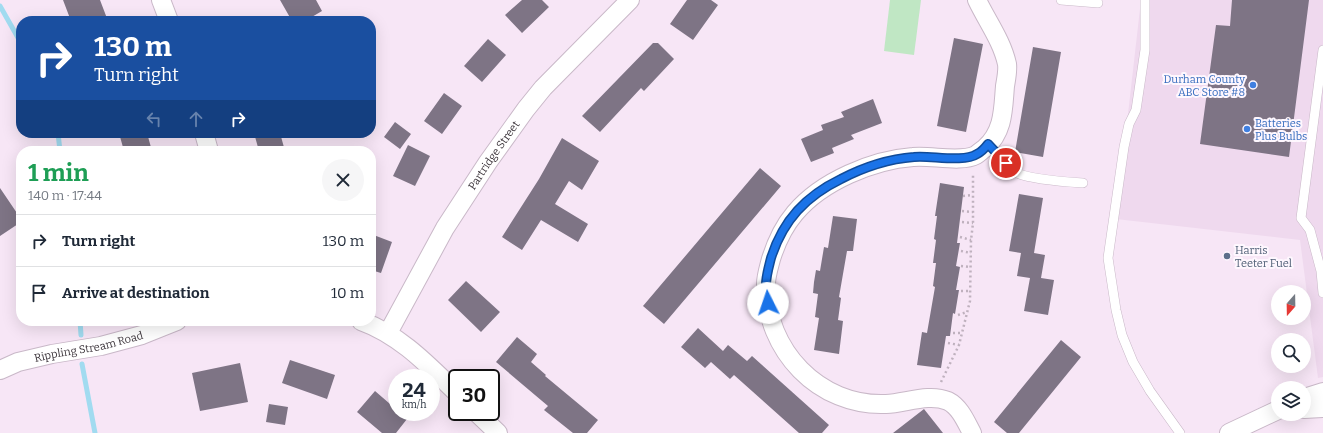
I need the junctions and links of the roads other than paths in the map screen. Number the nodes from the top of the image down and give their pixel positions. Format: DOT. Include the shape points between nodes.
graph roads {
  1 [pos="161,0"];
  2 [pos="630,0"];
  3 [pos="977,0"];
  4 [pos="1061,0"];
  5 [pos="1145,0"];
  6 [pos="1098,4"];
  7 [pos="167,16"];
  8 [pos="1323,50"];
  9 [pos="988,144"];
  10 [pos="1082,183"];
  11 [pos="1323,293"];
  12 [pos="164,326"];
  13 [pos="371,326"];
  14 [pos="388,334"];
  15 [pos="0,370"];
  16 [pos="448,385"];
  17 [pos="1323,392"];
  18 [pos="1311,396"];
  19 [pos="1323,408"];
  20 [pos="1311,409"];
  21 [pos="1271,413"];
  22 [pos="485,421"];
  23 [pos="498,433"];
  24 [pos="972,433"];
  25 [pos="1180,433"];
  26 [pos="1229,433"];
  1 -- 7 [label="street"];
  2 -- 14 [label="street, Partridge Street" via="543,88 526,109 445,228"];
  3 -- 9 [label="street" via="1000,44 1007,66 1002,120 993,141"];
  4 -- 6 [label="lane"];
  5 -- 25 [label="lane" via="1145,50 1136,110 1127,132 1108,258 1122,335 1133,362"];
  8 -- 11 [label="lane" via="1301,218 1310,230 1321,271"];
  9 -- 10 [label="lane" via="1013,171 1021,175"];
  9 -- 24 [label="street" via="976,155 960,158 914,157 876,164 821,190 794,213 783,230 774,249 766,284 771,321 778,339 784,351 813,382 832,394 863,403 886,404 935,398 949,401 958,408"];
  12 -- 15 [label="street, Rippling Stream Road" via="100,346 18,362"];
  13 -- 14 [label="street"];
  14 -- 16 [label="street"];
  17 -- 18 [label="street"];
  19 -- 20 [label="street"];
  21 -- 26 [label="street"];
  22 -- 23 [label="street"];
}
